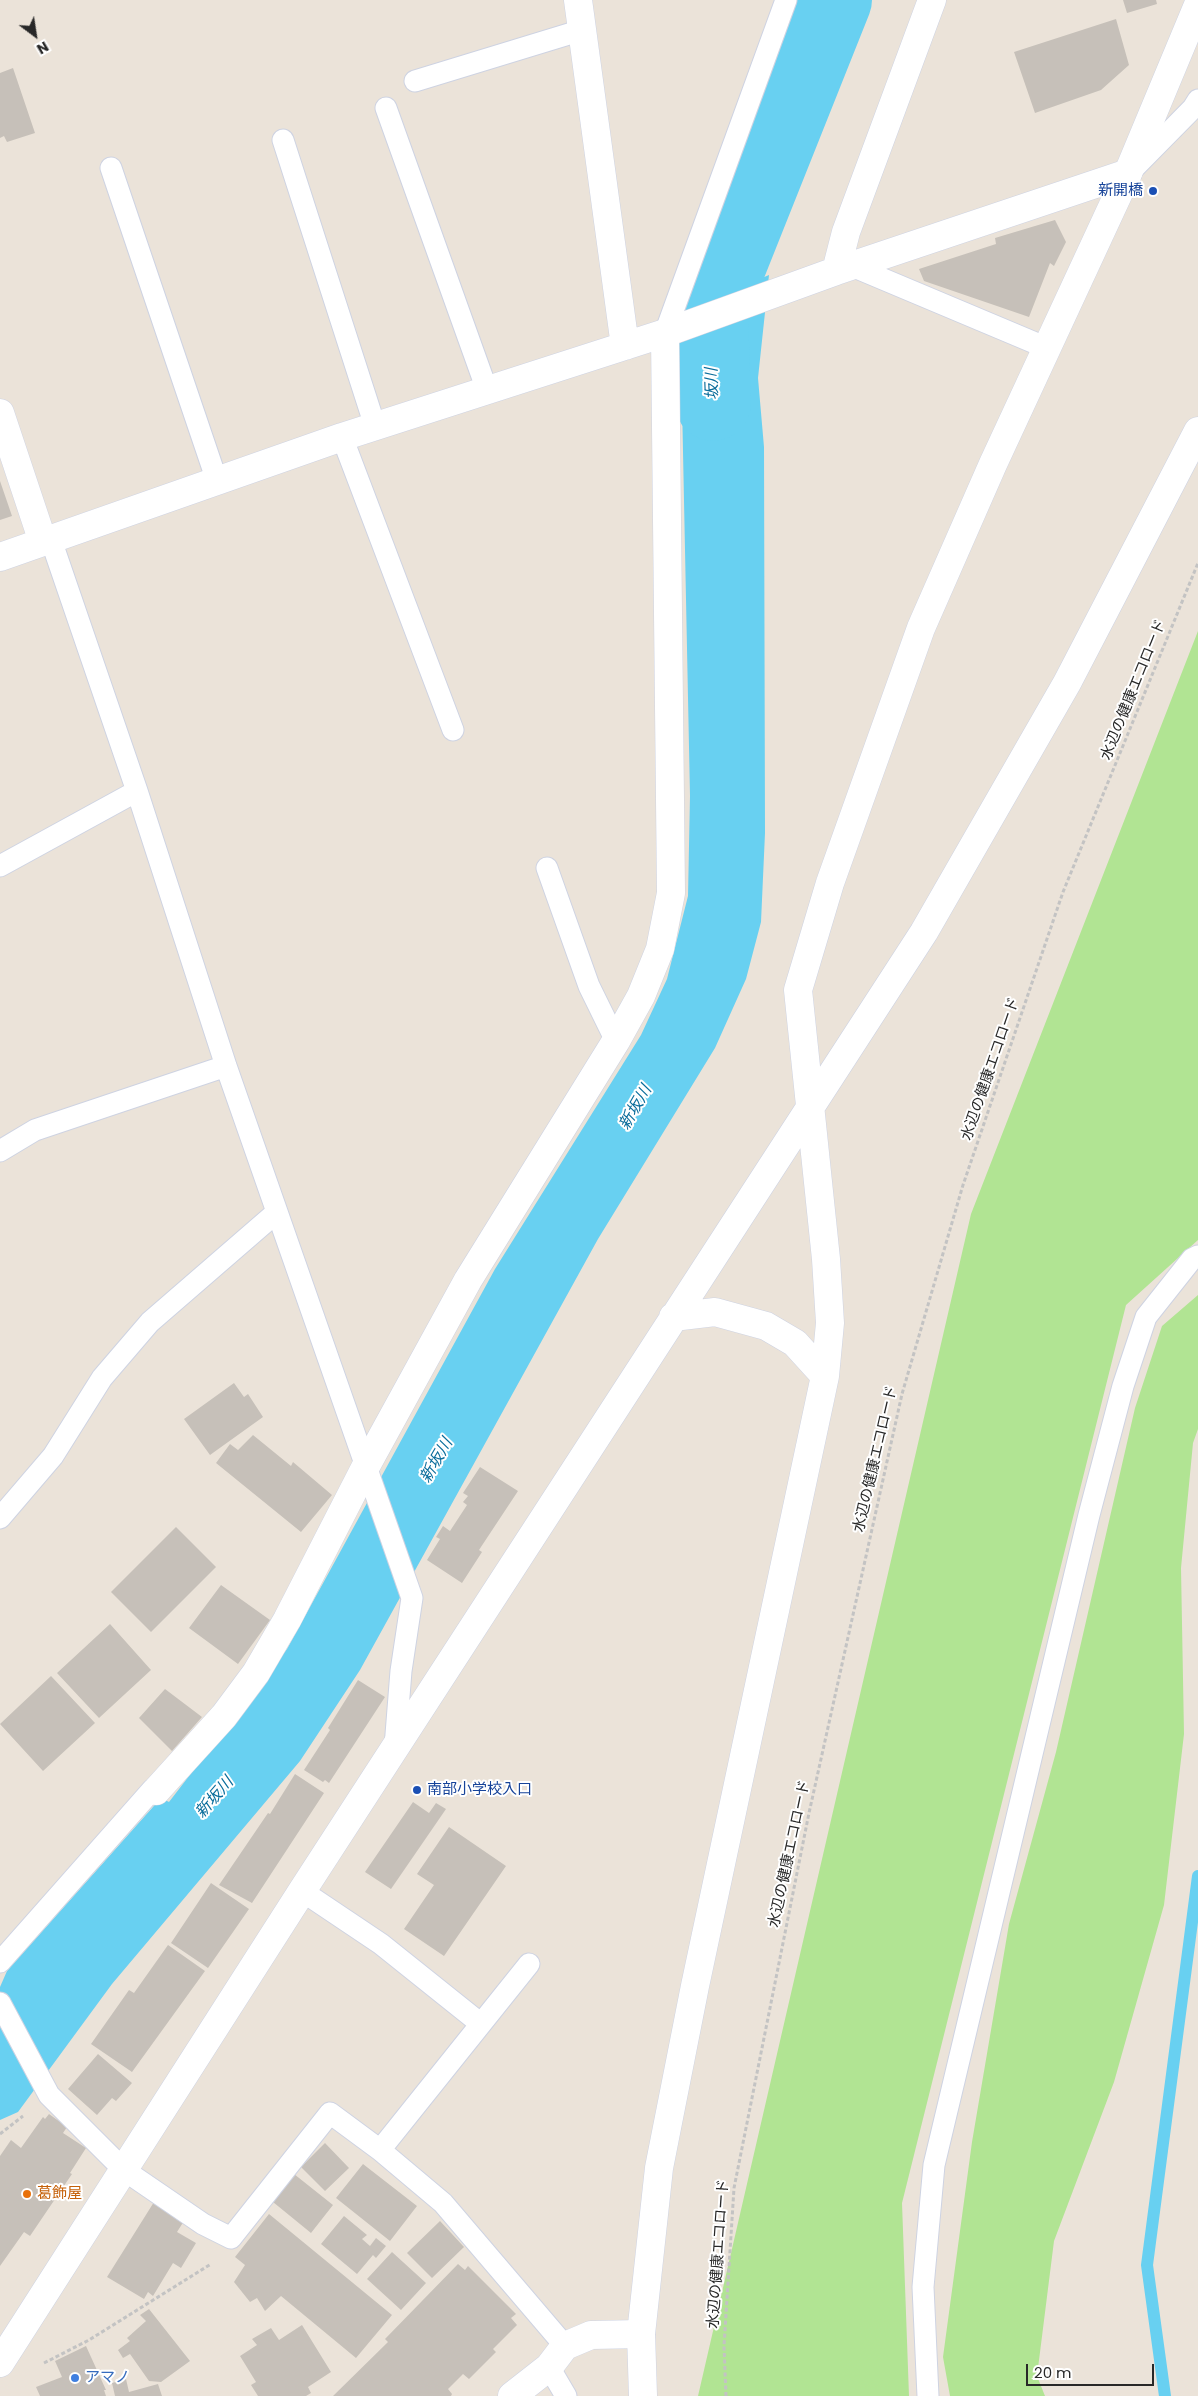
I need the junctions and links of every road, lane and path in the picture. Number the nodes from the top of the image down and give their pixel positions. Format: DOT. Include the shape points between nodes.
graph roads {
  1 [pos="578,0"];
  2 [pos="786,0"];
  3 [pos="932,0"];
  4 [pos="1198,5"];
  5 [pos="582,30"];
  6 [pos="415,81"];
  7 [pos="1198,100"];
  8 [pos="386,108"];
  9 [pos="283,140"];
  10 [pos="111,168"];
  11 [pos="1128,173"];
  12 [pos="844,268"];
  13 [pos="665,334"];
  14 [pos="625,346"];
  15 [pos="1047,348"];
  16 [pos="487,390"];
  17 [pos="0,413"];
  18 [pos="375,426"];
  19 [pos="1198,431"];
  20 [pos="342,437"];
  21 [pos="217,481"];
  22 [pos="47,541"];
  23 [pos="0,557"];
  24 [pos="1198,563"];
  25 [pos="453,730"];
  26 [pos="137,791"];
  27 [pos="0,866"];
  28 [pos="547,868"];
  29 [pos="616,1041"];
  30 [pos="226,1066"];
  31 [pos="809,1110"];
  32 [pos="0,1151"];
  33 [pos="276,1212"];
  34 [pos="1198,1256"];
  35 [pos="673,1317"];
  36 [pos="825,1376"];
  37 [pos="366,1466"];
  38 [pos="0,1518"];
  39 [pos="395,1747"];
  40 [pos="156,1791"];
  41 [pos="302,1891"];
  42 [pos="0,1962"];
  43 [pos="529,1964"];
  44 [pos="0,2003"];
  45 [pos="482,2024"];
  46 [pos="380,2150"];
  47 [pos="124,2170"];
  48 [pos="231,2238"];
  49 [pos="641,2334"];
  50 [pos="565,2346"];
  51 [pos="0,2362"];
  52 [pos="38,2366"];
  53 [pos="549,2367"];
  54 [pos="512,2396"];
  55 [pos="566,2396"];
  56 [pos="643,2396"];
  57 [pos="726,2396"];
  58 [pos="928,2396"];
  1 -- 5 [label="street"];
  2 -- 13 [label="lane"];
  3 -- 12 [label="street" via="846,232"];
  4 -- 11 [label="street"];
  5 -- 6 [label="lane"];
  5 -- 14 [label="street"];
  7 -- 11 [label="lane"];
  8 -- 16 [label="lane"];
  9 -- 18 [label="lane"];
  10 -- 21 [label="lane"];
  11 -- 12 [label="street"];
  11 -- 15 [label="street"];
  12 -- 13 [label="street"];
  12 -- 15 [label="lane"];
  13 -- 14 [label="street"];
  13 -- 29 [label="street" via="671,893 660,949 641,996"];
  14 -- 16 [label="street"];
  15 -- 31 [label="street" via="921,628 830,883 798,990"];
  16 -- 18 [label="street"];
  17 -- 22 [label="street"];
  18 -- 20 [label="street"];
  19 -- 31 [label="street" via="1057,700 924,932"];
  20 -- 21 [label="street"];
  20 -- 25 [label="lane"];
  21 -- 22 [label="street"];
  22 -- 23 [label="street"];
  22 -- 26 [label="lane"];
  24 -- 57 [label="path, 水辺の健康エコロード" via="1063,892 963,1185 902,1394 809,1813 734,2188 724,2346"];
  26 -- 27 [label="lane"];
  26 -- 30 [label="lane"];
  28 -- 29 [label="lane" via="590,986"];
  29 -- 37 [label="street" via="468,1280"];
  30 -- 32 [label="lane" via="35,1130"];
  30 -- 33 [label="lane"];
  31 -- 35 [label="street"];
  31 -- 36 [label="street" via="822,1206 830,1323"];
  33 -- 37 [label="lane"];
  33 -- 38 [label="lane" via="150,1322 102,1378 53,1456"];
  34 -- 58 [label="lane" via="1192,1259 1146,1317 1123,1386 934,2165 923,2287"];
  35 -- 36 [label="street" via="715,1312 766,1326 796,1343"];
  35 -- 39 [label="street"];
  36 -- 49 [label="street" via="659,2168"];
  37 -- 39 [label="lane" via="412,1598 401,1671"];
  37 -- 40 [label="street" via="287,1620 256,1673 224,1716"];
  39 -- 41 [label="street"];
  40 -- 42 [label="lane" via="152,1790"];
  41 -- 45 [label="lane" via="381,1944"];
  41 -- 47 [label="street"];
  43 -- 45 [label="lane"];
  44 -- 47 [label="lane" via="49,2095"];
  45 -- 46 [label="lane"];
  46 -- 48 [label="lane" via="330,2113"];
  46 -- 50 [label="lane" via="442,2203"];
  47 -- 48 [label="lane" via="204,2224"];
  47 -- 51 [label="street"];
  48 -- 52 [label="path" via="213,2262 90,2340"];
  49 -- 50 [label="street" via="591,2335"];
  49 -- 56 [label="street"];
  50 -- 53 [label="street"];
  53 -- 54 [label="street"];
  53 -- 55 [label="lane"];
}
